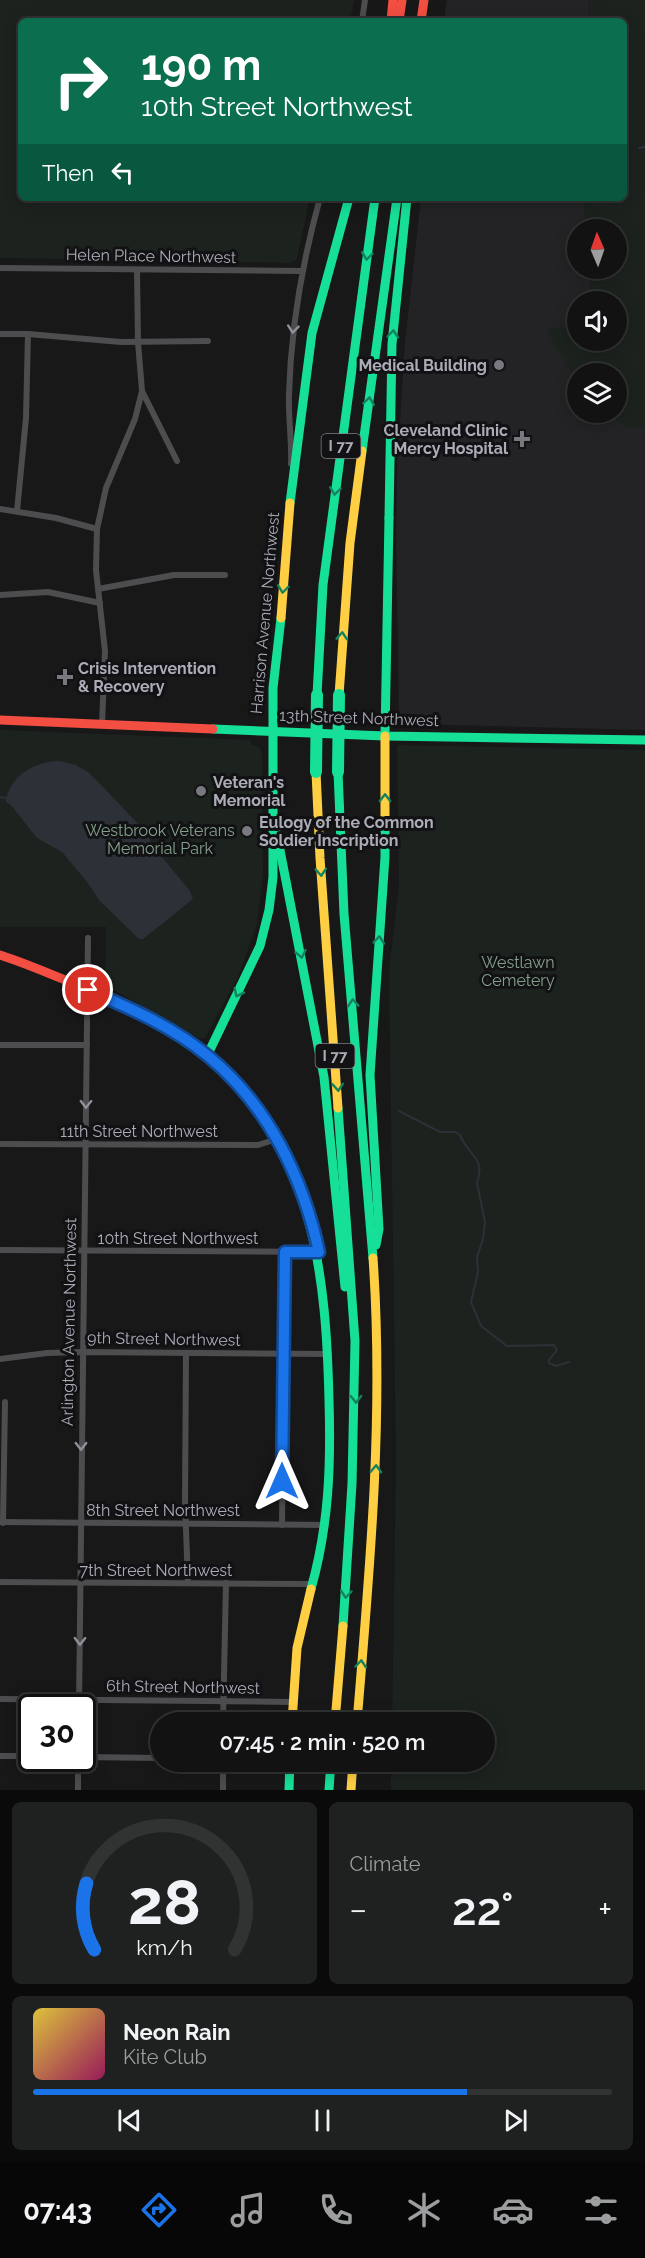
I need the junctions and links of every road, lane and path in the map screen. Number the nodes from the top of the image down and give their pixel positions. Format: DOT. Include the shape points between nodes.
graph roads {
  1 [pos="365,0"];
  2 [pos="393,0"];
  3 [pos="402,0"];
  4 [pos="424,0"];
  5 [pos="362,18"];
  6 [pos="390,18"];
  7 [pos="399,18"];
  8 [pos="421,18"];
  9 [pos="319,201"];
  10 [pos="348,201"];
  11 [pos="375,201"];
  12 [pos="397,201"];
  13 [pos="407,201"];
  14 [pos="0,268"];
  15 [pos="138,270"];
  16 [pos="302,271"];
  17 [pos="0,334"];
  18 [pos="28,334"];
  19 [pos="208,341"];
  20 [pos="138,342"];
  21 [pos="142,391"];
  22 [pos="177,461"];
  23 [pos="290,503"];
  24 [pos="0,509"];
  25 [pos="16,511"];
  26 [pos="97,529"];
  27 [pos="225,575"];
  28 [pos="98,589"];
  29 [pos="0,595"];
  30 [pos="100,603"];
  31 [pos="0,720"];
  32 [pos="102,724"];
  33 [pos="273,731"];
  34 [pos="386,736"];
  35 [pos="645,740"];
  36 [pos="273,814"];
  37 [pos="88,938"];
  38 [pos="0,955"];
  39 [pos="88,990"];
  40 [pos="0,1045"];
  41 [pos="87,1046"];
  42 [pos="207,1056"];
  43 [pos="277,1139"];
  44 [pos="0,1144"];
  45 [pos="85,1144"];
  46 [pos="0,1250"];
  47 [pos="84,1250"];
  48 [pos="285,1252"];
  49 [pos="319,1252"];
  50 [pos="373,1270"];
  51 [pos="355,1341"];
  52 [pos="82,1352"];
  53 [pos="186,1353"];
  54 [pos="283,1354"];
  55 [pos="329,1354"];
  56 [pos="0,1359"];
  57 [pos="5,1402"];
  58 [pos="2,1522"];
  59 [pos="80,1523"];
  60 [pos="187,1524"];
  61 [pos="282,1525"];
  62 [pos="325,1525"];
  63 [pos="0,1582"];
  64 [pos="81,1583"];
  65 [pos="188,1583"];
  66 [pos="226,1583"];
  67 [pos="312,1584"];
  68 [pos="79,1694"];
  69 [pos="0,1699"];
  70 [pos="18,1700"];
  71 [pos="223,1701"];
  72 [pos="293,1702"];
  73 [pos="96,1703"];
  74 [pos="223,1712"];
  75 [pos="292,1712"];
  76 [pos="336,1712"];
  77 [pos="358,1712"];
  78 [pos="0,1756"];
  79 [pos="18,1756"];
  80 [pos="96,1758"];
  81 [pos="150,1758"];
  82 [pos="79,1772"];
  83 [pos="223,1772"];
  84 [pos="290,1772"];
  85 [pos="330,1772"];
  86 [pos="352,1772"];
  87 [pos="328,1789"];
  88 [pos="78,1790"];
  89 [pos="223,1790"];
  90 [pos="289,1790"];
  91 [pos="351,1790"];
  1 -- 5 [label="street"];
  2 -- 6 [label="main road"];
  3 -- 7 [label="main road"];
  4 -- 8 [label="main road"];
  9 -- 16 [label="street, Harrison Avenue Northwest"];
  10 -- 23 [label="main road" via="313,329"];
  11 -- 51 [label="main road, I 77, one-way, bridge" via="323,585 317,695 320,858"];
  50 -- 12 [label="main road, I 77, one-way, bridge" via="343,871 339,695 350,543"];
  34 -- 13 [label="main road, one-way" via="392,344"];
  14 -- 15 [label="street, Helen Place Northwest"];
  15 -- 16 [label="street, Helen Place Northwest"];
  15 -- 20 [label="street"];
  16 -- 23 [label="street, Harrison Avenue Northwest, one-way" via="290,368"];
  17 -- 18 [label="street"];
  18 -- 20 [label="street"];
  18 -- 25 [label="street" via="26,418"];
  19 -- 20 [label="street"];
  20 -- 21 [label="street"];
  21 -- 22 [label="street"];
  21 -- 26 [label="street" via="135,419 108,481"];
  23 -- 33 [label="main road, Harrison Avenue Northwest, one-way" via="274,661"];
  24 -- 25 [label="street"];
  25 -- 26 [label="street"];
  26 -- 28 [label="street"];
  27 -- 28 [label="street" via="174,575"];
  28 -- 30 [label="street"];
  29 -- 30 [label="street" via="48,592"];
  30 -- 32 [label="street" via="105,651"];
  31 -- 32 [label="main road, 13th Street Northwest"];
  32 -- 33 [label="main road, 13th Street Northwest"];
  33 -- 34 [label="main road, 13th Street Northwest"];
  33 -- 36 [label="main road, Harrison Avenue Northwest"];
  34 -- 35 [label="main road, 13th Street Northwest"];
  50 -- 34 [label="main road, one-way" via="379,1229 370,1075 385,856"];
  36 -- 42 [label="main road, Harrison Avenue Northwest, one-way" via="273,877 265,928"];
  36 -- 51 [label="main road, one-way" via="317,1036 342,1268"];
  37 -- 39 [label="street, Arlington Avenue Northwest"];
  38 -- 39 [label="main road"];
  39 -- 41 [label="street, Arlington Avenue Northwest"];
  39 -- 42 [label="main road" via="175,1033"];
  40 -- 41 [label="street"];
  41 -- 45 [label="street, Arlington Avenue Northwest, one-way"];
  42 -- 43 [label="main road" via="252,1103"];
  43 -- 45 [label="street, 11th Street Northwest" via="258,1145"];
  43 -- 49 [label="main road" via="304,1200"];
  44 -- 45 [label="street, 11th Street Northwest"];
  45 -- 47 [label="street, Arlington Avenue Northwest"];
  46 -- 47 [label="street, 10th Street Northwest"];
  47 -- 48 [label="street, 10th Street Northwest"];
  47 -- 52 [label="street, Arlington Avenue Northwest"];
  48 -- 49 [label="street, 10th Street Northwest"];
  48 -- 54 [label="street"];
  49 -- 55 [label="main road"];
  77 -- 50 [label="main road, I 77, one-way" via="376,1475"];
  51 -- 76 [label="main road, I 77, one-way" via="353,1495"];
  52 -- 53 [label="street, 9th Street Northwest"];
  52 -- 56 [label="street, 9th Street Northwest"];
  52 -- 59 [label="street, Arlington Avenue Northwest, one-way"];
  53 -- 54 [label="street, 9th Street Northwest"];
  53 -- 60 [label="street"];
  54 -- 55 [label="street, 9th Street Northwest"];
  54 -- 61 [label="street"];
  55 -- 62 [label="main road" via="330,1455"];
  57 -- 58 [label="street"];
  58 -- 59 [label="street, 8th Street Northwest"];
  59 -- 60 [label="street, 8th Street Northwest"];
  59 -- 64 [label="street, Arlington Avenue Northwest"];
  60 -- 61 [label="street, 8th Street Northwest"];
  60 -- 65 [label="street"];
  61 -- 62 [label="street, 8th Street Northwest"];
  62 -- 67 [label="main road"];
  63 -- 64 [label="street, 7th Street Northwest"];
  64 -- 65 [label="street, 7th Street Northwest"];
  64 -- 68 [label="street, Arlington Avenue Northwest, one-way"];
  65 -- 66 [label="street, 7th Street Northwest"];
  66 -- 67 [label="street, 7th Street Northwest"];
  66 -- 71 [label="street"];
  67 -- 72 [label="main road" via="298,1642"];
  69 -- 70 [label="street, 6th Street Northwest"];
  71 -- 72 [label="street, 6th Street Northwest"];
  71 -- 73 [label="street, 6th Street Northwest"];
  71 -- 74 [label="street"];
  72 -- 75 [label="main road"];
  78 -- 79 [label="street"];
  80 -- 81 [label="street"];
  82 -- 88 [label="street"];
  83 -- 89 [label="street"];
  84 -- 90 [label="main road"];
  85 -- 87 [label="main road"];
  86 -- 91 [label="main road"];
}
